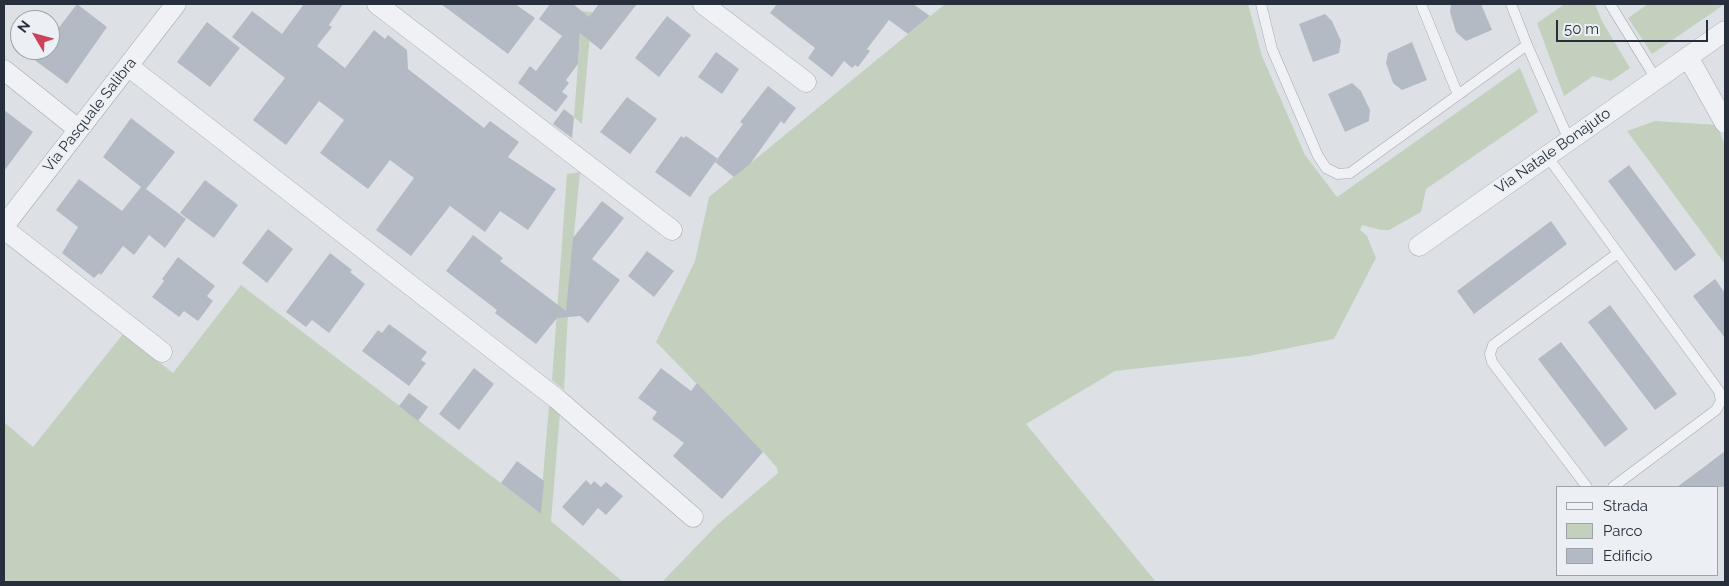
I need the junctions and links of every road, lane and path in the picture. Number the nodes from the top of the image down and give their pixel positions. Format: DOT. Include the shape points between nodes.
graph roads {
  1 [pos="176,4"];
  2 [pos="377,4"];
  3 [pos="703,4"];
  4 [pos="1261,4"];
  5 [pos="1421,4"];
  6 [pos="1512,4"];
  7 [pos="1610,4"];
  8 [pos="1725,32"];
  9 [pos="1527,45"];
  10 [pos="1688,57"];
  11 [pos="128,66"];
  12 [pos="4,70"];
  13 [pos="1656,79"];
  14 [pos="806,82"];
  15 [pos="1458,96"];
  16 [pos="1725,123"];
  17 [pos="78,129"];
  18 [pos="1569,140"];
  19 [pos="1547,156"];
  20 [pos="4,227"];
  21 [pos="672,230"];
  22 [pos="1419,246"];
  23 [pos="1618,253"];
  24 [pos="162,352"];
  25 [pos="1587,486"];
  26 [pos="1615,486"];
  27 [pos="692,517"];
  1 -- 11 [label="street, Via Pasquale Salibra"];
  2 -- 21 [label="street"];
  3 -- 14 [label="street"];
  4 -- 15 [label="lane" via="1272,49 1318,156 1326,168 1338,174 1350,173"];
  5 -- 15 [label="lane"];
  6 -- 9 [label="lane"];
  7 -- 13 [label="lane"];
  8 -- 10 [label="street, Via Natale Bonajuto"];
  9 -- 15 [label="lane"];
  9 -- 18 [label="lane"];
  10 -- 13 [label="street, Via Natale Bonajuto"];
  10 -- 16 [label="street"];
  11 -- 17 [label="street, Via Pasquale Salibra"];
  11 -- 27 [label="street" via="557,399"];
  12 -- 17 [label="street"];
  13 -- 18 [label="street, Via Natale Bonajuto"];
  17 -- 20 [label="street, Via Pasquale Salibra"];
  18 -- 19 [label="street, Via Natale Bonajuto"];
  19 -- 22 [label="street, Via Natale Bonajuto"];
  19 -- 23 [label="lane"];
  20 -- 24 [label="street"];
  23 -- 25 [label="lane" via="1494,345 1490,354 1492,362"];
  23 -- 26 [label="lane" via="1719,391 1721,401 1716,410"];
}
